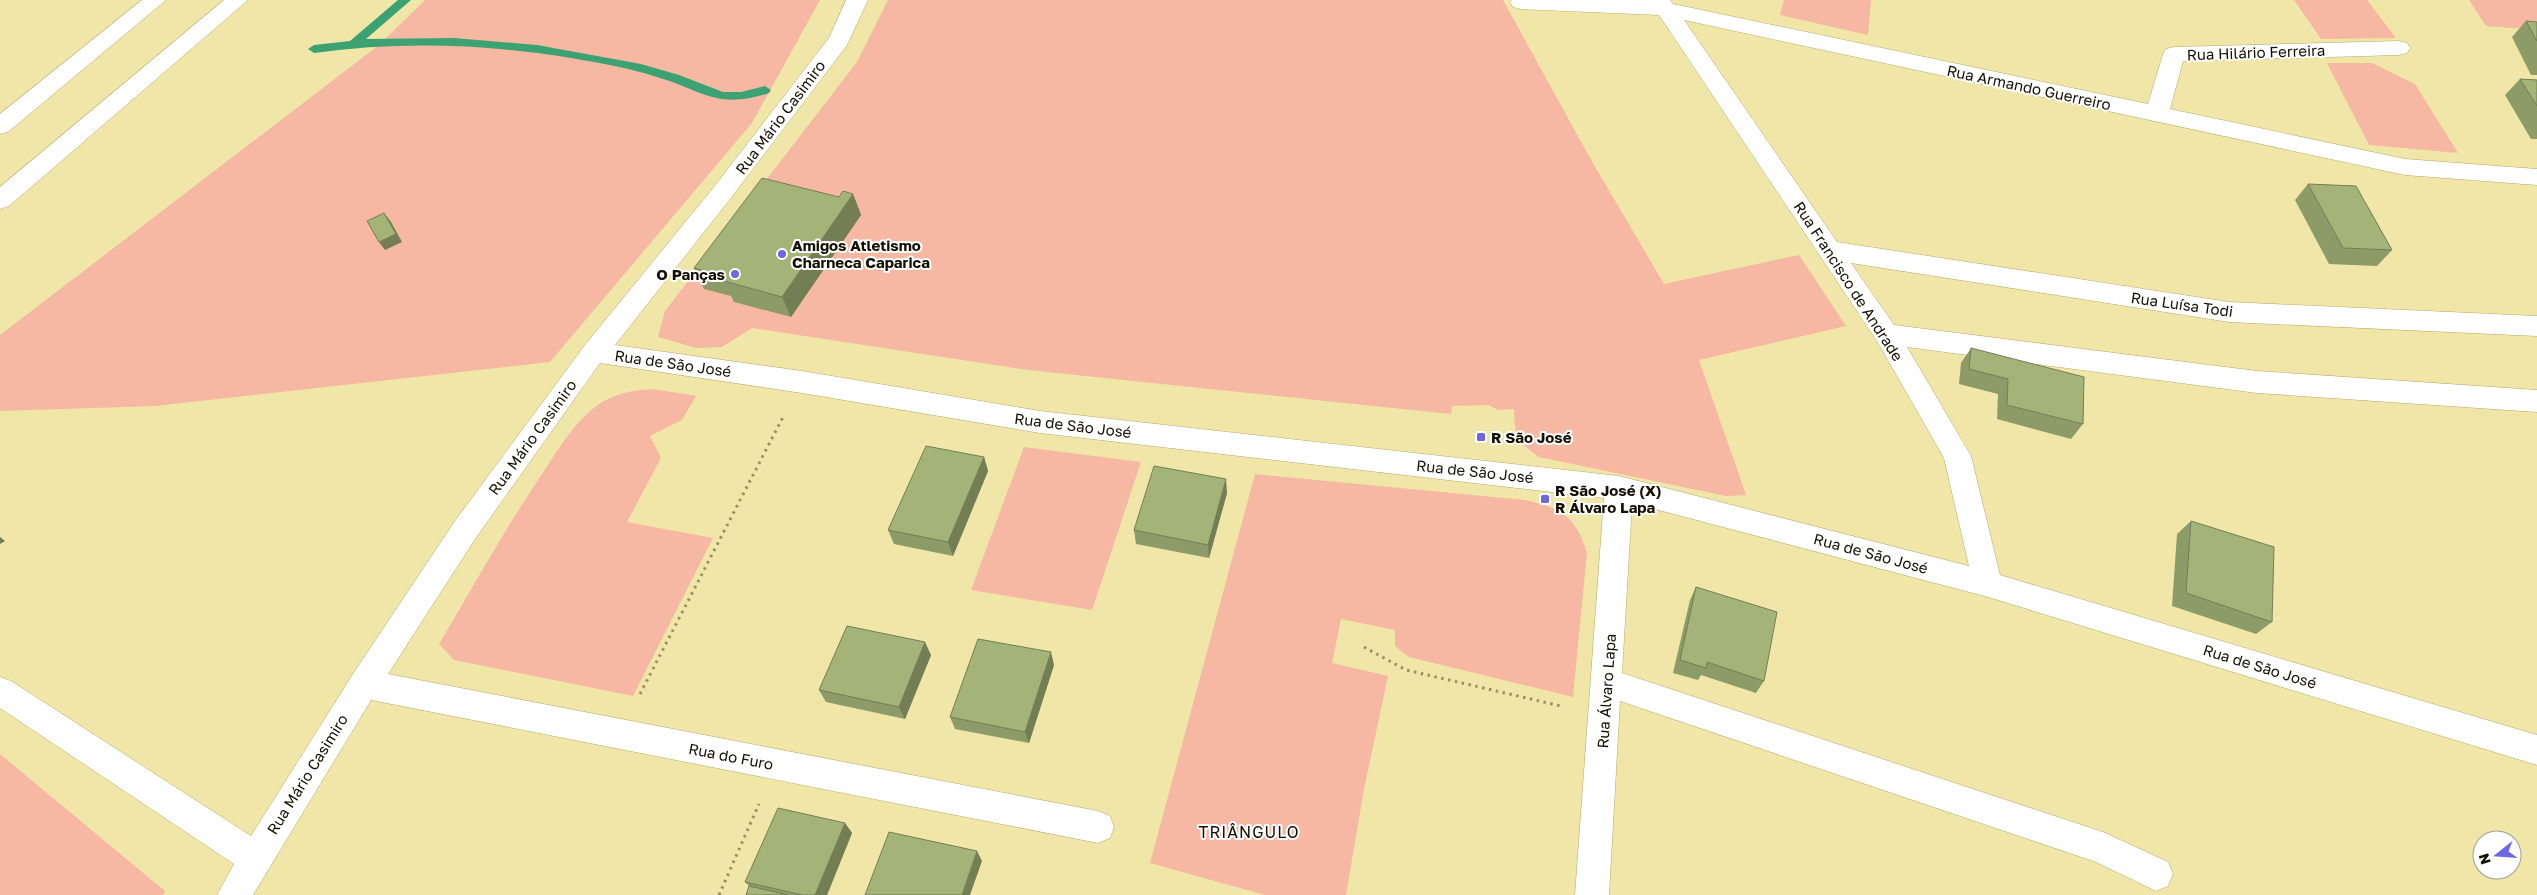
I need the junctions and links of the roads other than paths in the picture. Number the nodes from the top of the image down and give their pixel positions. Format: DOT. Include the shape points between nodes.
graph roads {
  1 [pos="155,0"];
  2 [pos="237,0"];
  3 [pos="857,0"];
  4 [pos="1521,2"];
  5 [pos="1663,5"];
  6 [pos="2399,48"];
  7 [pos="2157,114"];
  8 [pos="0,126"];
  9 [pos="2537,177"];
  10 [pos="0,200"];
  11 [pos="1830,250"];
  12 [pos="2537,326"];
  13 [pos="1886,334"];
  14 [pos="594,352"];
  15 [pos="2537,401"];
  16 [pos="1619,488"];
  17 [pos="1988,584"];
  18 [pos="1606,682"];
  19 [pos="364,684"];
  20 [pos="0,690"];
  21 [pos="2537,750"];
  22 [pos="1098,827"];
  23 [pos="255,858"];
  24 [pos="2156,874"];
  25 [pos="234,895"];
  26 [pos="1592,895"];
  1 -- 8 [label="main road"];
  2 -- 10 [label="main road"];
  3 -- 14 [label="main road, Rua Mário Casimiro" via="839,40"];
  4 -- 5 [label="main road, Rua Armando Guerreiro"];
  5 -- 7 [label="main road, Rua Armando Guerreiro"];
  5 -- 11 [label="main road, Rua Francisco de Andrade"];
  6 -- 7 [label="main road, Rua Hilário Ferreira" via="2174,54"];
  7 -- 9 [label="main road, Rua Armando Guerreiro" via="2405,167"];
  11 -- 12 [label="main road, Rua Luísa Todi" via="2229,312"];
  11 -- 13 [label="main road, Rua Francisco de Andrade"];
  13 -- 15 [label="main road" via="2257,382"];
  13 -- 17 [label="main road, Rua Francisco de Andrade" via="1957,456"];
  14 -- 16 [label="main road, Rua de São José" via="802,382 1040,422"];
  14 -- 19 [label="main road, Rua Mário Casimiro" via="465,530"];
  16 -- 17 [label="main road, Rua de São José"];
  16 -- 18 [label="main road, Rua Álvaro Lapa"];
  17 -- 21 [label="main road, Rua de São José"];
  18 -- 24 [label="main road" via="2103,848"];
  18 -- 26 [label="main road, Rua Álvaro Lapa"];
  19 -- 22 [label="main road, Rua do Furo"];
  19 -- 23 [label="main road, Rua Mário Casimiro"];
  20 -- 23 [label="main road"];
  23 -- 25 [label="main road, Rua Mário Casimiro"];
}
